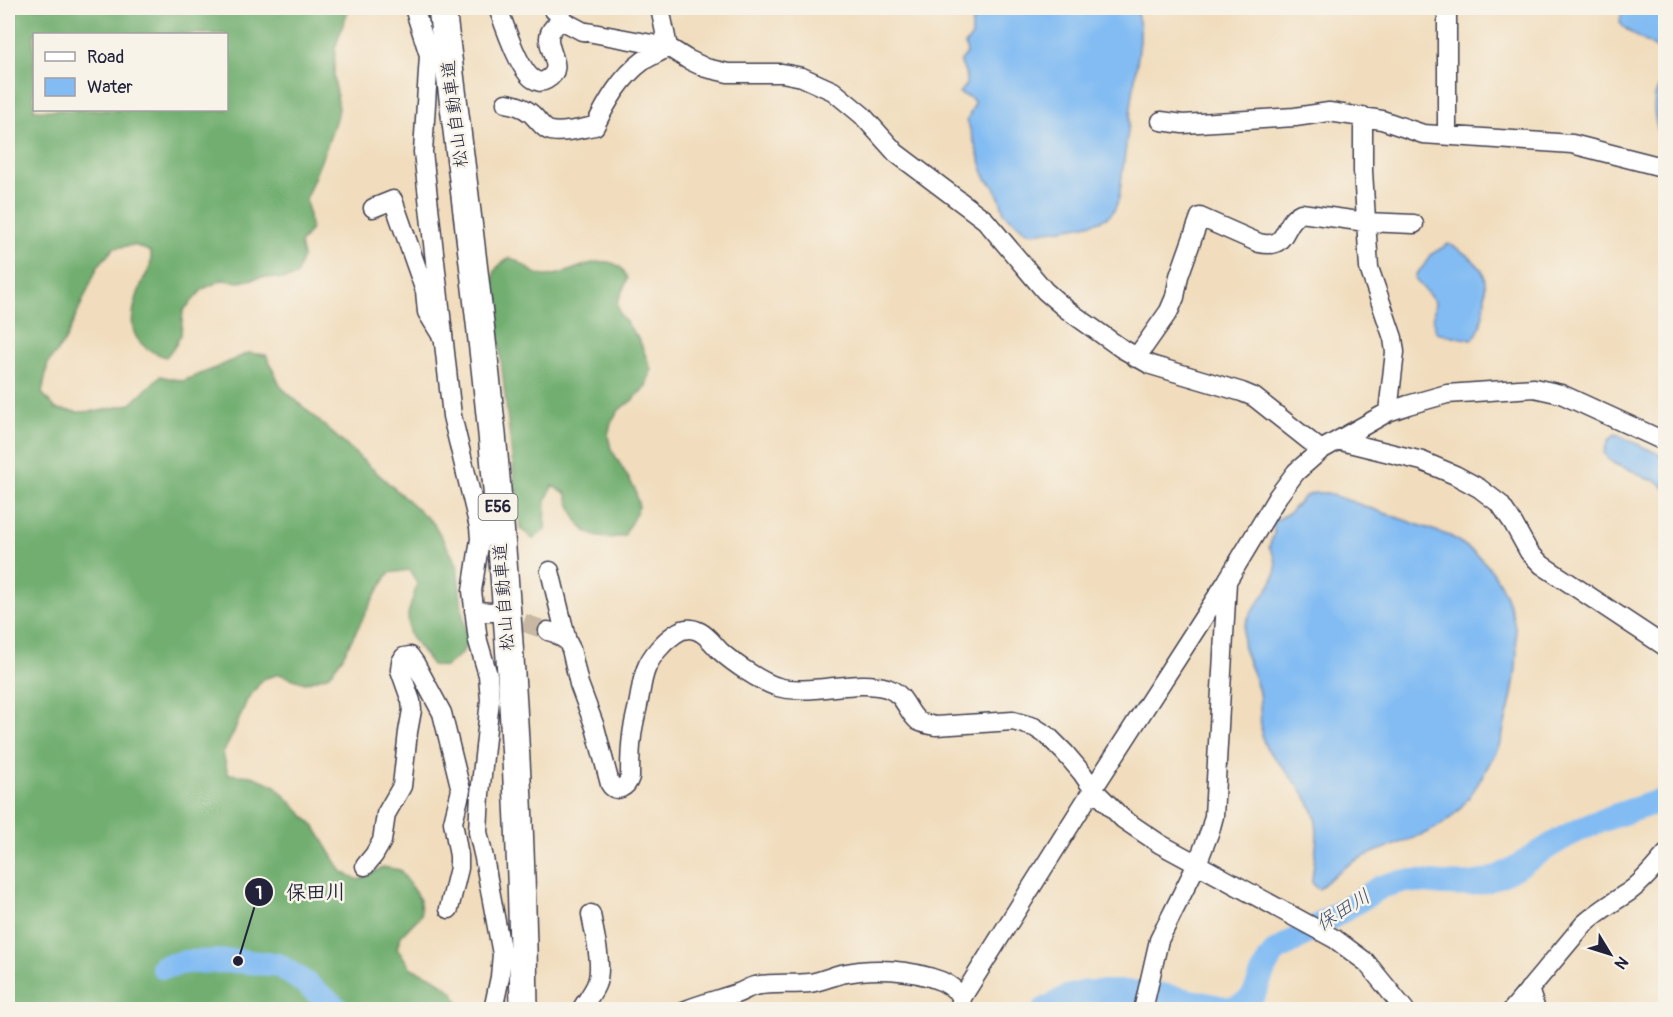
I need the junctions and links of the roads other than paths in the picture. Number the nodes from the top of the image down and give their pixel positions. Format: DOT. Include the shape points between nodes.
graph roads {
  1 [pos="414,8"];
  2 [pos="442,8"];
  3 [pos="498,8"];
  4 [pos="661,8"];
  5 [pos="1447,8"];
  6 [pos="557,14"];
  7 [pos="668,47"];
  8 [pos="506,103"];
  9 [pos="1363,116"];
  10 [pos="1161,121"];
  11 [pos="1447,135"];
  12 [pos="1665,168"];
  13 [pos="373,208"];
  14 [pos="1366,222"];
  15 [pos="1414,224"];
  16 [pos="444,339"];
  17 [pos="1136,358"];
  18 [pos="1388,412"];
  19 [pos="1341,441"];
  20 [pos="1665,442"];
  21 [pos="1322,450"];
  22 [pos="550,571"];
  23 [pos="1227,581"];
  24 [pos="474,611"];
  25 [pos="493,612"];
  26 [pos="548,631"];
  27 [pos="567,641"];
  28 [pos="1665,647"];
  29 [pos="1093,789"];
  30 [pos="458,805"];
  31 [pos="477,832"];
  32 [pos="1665,854"];
  33 [pos="1197,864"];
  34 [pos="365,866"];
  35 [pos="449,909"];
  36 [pos="591,914"];
  37 [pos="1529,989"];
  38 [pos="1146,997"];
  39 [pos="960,1003"];
  40 [pos="493,1010"];
  41 [pos="524,1010"];
  42 [pos="581,1010"];
  43 [pos="686,1010"];
  44 [pos="1405,1010"];
  45 [pos="1512,1010"];
  46 [pos="1536,1010"];
  1 -- 16 [label="street" via="429,55 423,152"];
  2 -- 41 [label="highway, 松山自動車道 / E56" via="489,410 504,585 523,906"];
  3 -- 6 [label="street" via="525,70 535,81 542,82 554,74 556,66 549,35"];
  4 -- 7 [label="street"];
  5 -- 11 [label="street"];
  6 -- 7 [label="street" via="582,31"];
  7 -- 8 [label="street" via="630,72 606,102 595,126 550,131 530,111"];
  7 -- 17 [label="street" via="706,68 782,73 802,77 833,92 896,153 985,220 1045,291"];
  9 -- 10 [label="street" via="1329,112 1194,124"];
  9 -- 11 [label="street" via="1423,134"];
  9 -- 14 [label="street"];
  11 -- 12 [label="street" via="1572,144"];
  13 -- 16 [label="street" via="393,200 425,291 427,312"];
  14 -- 15 [label="street"];
  14 -- 17 [label="street" via="1301,213 1294,216 1276,244 1268,245 1200,217 1169,311"];
  14 -- 18 [label="street" via="1370,268 1395,352"];
  16 -- 24 [label="street" via="452,416 479,527 472,591"];
  17 -- 21 [label="street" via="1162,370 1254,397"];
  18 -- 19 [label="street"];
  18 -- 20 [label="street" via="1447,394 1534,388 1577,400"];
  19 -- 21 [label="street"];
  19 -- 28 [label="street" via="1422,461 1479,488 1500,504 1529,552 1542,565"];
  21 -- 23 [label="street" via="1296,472 1278,496"];
  22 -- 27 [label="street"];
  23 -- 29 [label="street"];
  23 -- 33 [label="street" via="1214,816"];
  24 -- 25 [label="street"];
  24 -- 31 [label="street" via="477,641 490,687"];
  26 -- 27 [label="street"];
  27 -- 29 [label="street" via="610,784 616,790 628,783 630,777 632,736 646,669 671,637 688,628 709,638 723,653 767,684 780,688 879,687 889,689 906,702 913,715 926,724 1014,721 1034,727 1065,753"];
  29 -- 33 [label="street" via="1123,819"];
  29 -- 39 [label="street"];
  30 -- 31 [label="street"];
  30 -- 34 [label="street" via="461,790 442,713 415,663 410,656 404,657 400,670 412,710 402,786 386,814 382,841"];
  30 -- 35 [label="street" via="453,822 459,868"];
  31 -- 40 [label="street" via="502,954"];
  32 -- 37 [label="street" via="1638,885 1584,924"];
  33 -- 38 [label="street" via="1159,940"];
  33 -- 44 [label="street" via="1335,939 1366,962"];
  36 -- 42 [label="street" via="599,971 591,996"];
  37 -- 45 [label="street"];
  37 -- 46 [label="street"];
  39 -- 43 [label="street" via="942,981 888,970 753,987"];
}
